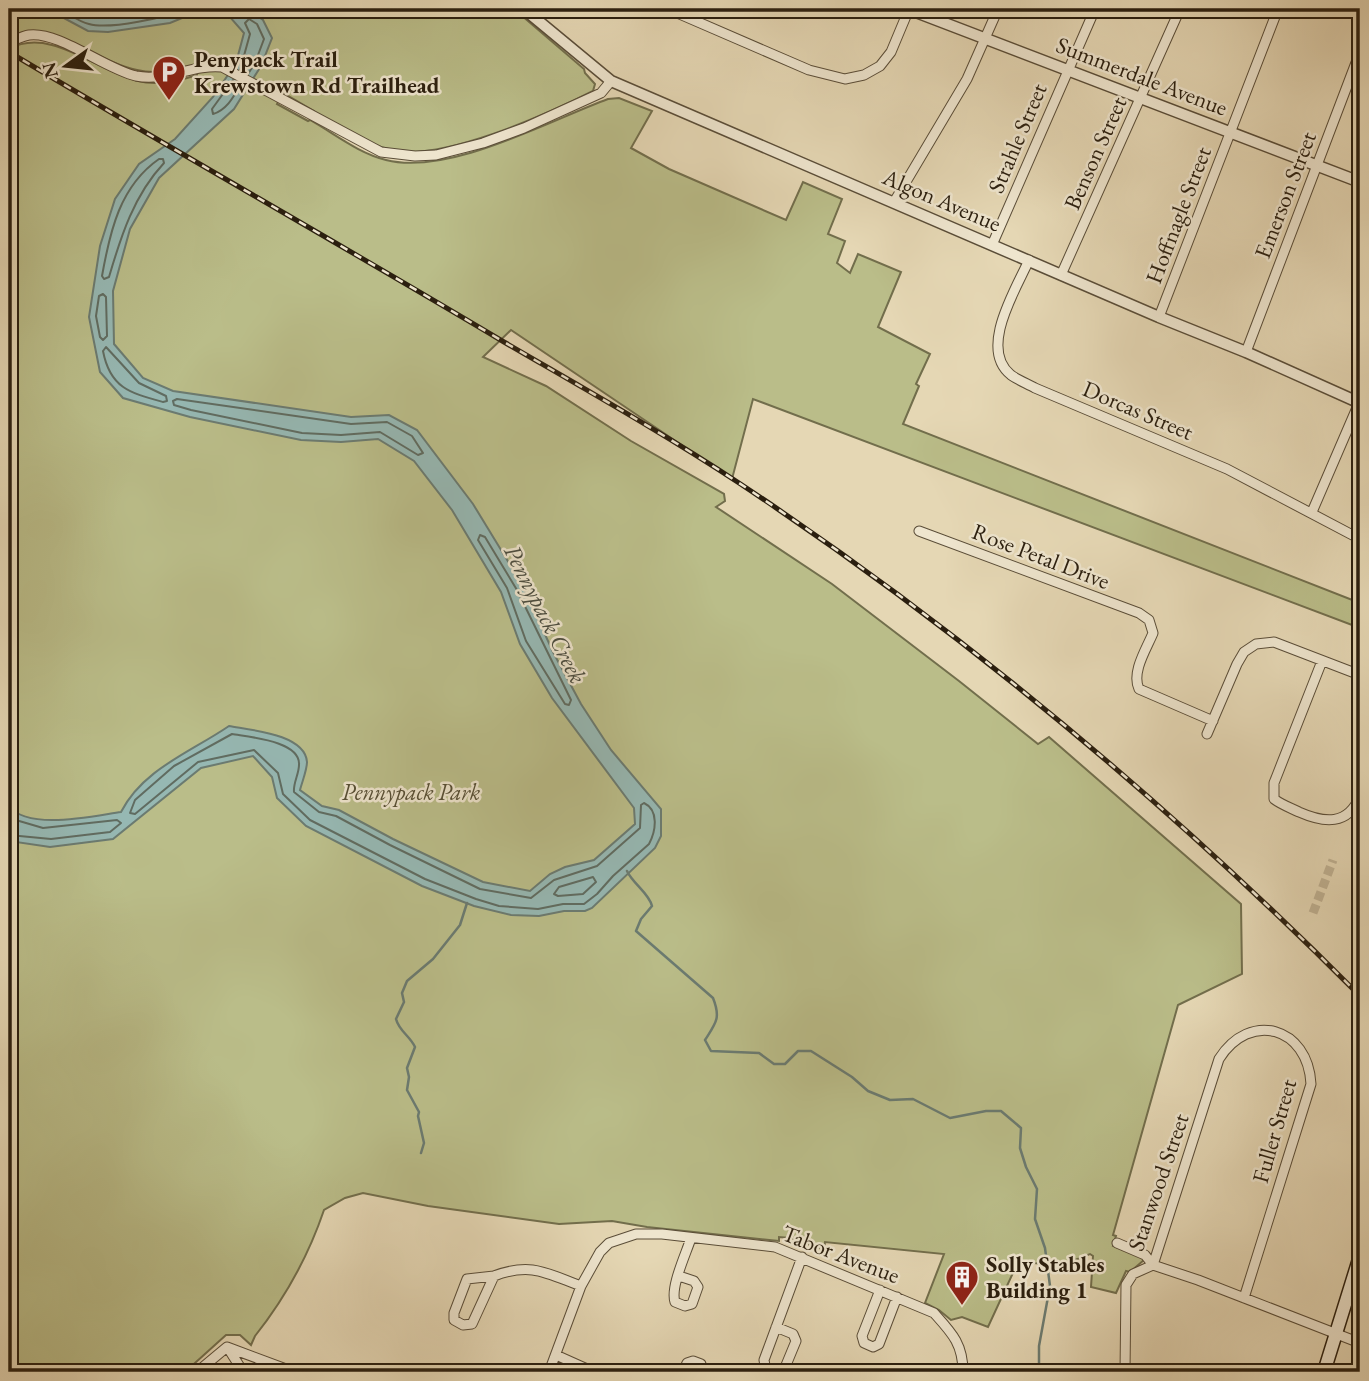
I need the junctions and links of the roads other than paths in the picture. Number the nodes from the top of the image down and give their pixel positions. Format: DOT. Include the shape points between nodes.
graph roads {
  1 [pos="524,9"];
  2 [pos="668,9"];
  3 [pos="909,9"];
  4 [pos="998,9"];
  5 [pos="1095,9"];
  6 [pos="1180,9"];
  7 [pos="1278,9"];
  8 [pos="985,39"];
  9 [pos="9,42"];
  10 [pos="1360,52"];
  11 [pos="1068,70"];
  12 [pos="611,81"];
  13 [pos="1140,98"];
  14 [pos="1230,132"];
  15 [pos="1318,165"];
  16 [pos="1360,182"];
  17 [pos="894,202"];
  18 [pos="992,245"];
  19 [pos="1029,260"];
  20 [pos="1061,275"];
  21 [pos="1159,317"];
  22 [pos="1246,352"];
  23 [pos="1360,402"];
  24 [pos="1312,512"];
  25 [pos="919,531"];
  26 [pos="1360,539"];
  27 [pos="1322,661"];
  28 [pos="1360,675"];
  29 [pos="1213,721"];
  30 [pos="1207,734"];
  31 [pos="1360,796"];
  32 [pos="1233,1041"];
  33 [pos="691,1238"];
  34 [pos="1117,1243"];
  35 [pos="1360,1256"];
  36 [pos="803,1257"];
  37 [pos="1153,1265"];
  38 [pos="494,1276"];
  39 [pos="679,1276"];
  40 [pos="581,1286"];
  41 [pos="880,1290"];
  42 [pos="897,1297"];
  43 [pos="1244,1298"];
  44 [pos="776,1327"];
  45 [pos="1336,1333"];
  46 [pos="1360,1343"];
  47 [pos="227,1347"];
  48 [pos="556,1355"];
  49 [pos="197,1372"];
  50 [pos="240,1372"];
  51 [pos="293,1372"];
  52 [pos="549,1372"];
  53 [pos="594,1372"];
  54 [pos="683,1372"];
  55 [pos="702,1372"];
  56 [pos="770,1372"];
  57 [pos="780,1372"];
  58 [pos="963,1372"];
  59 [pos="1125,1372"];
  60 [pos="1324,1372"];
  1 -- 12 [label="street, Algon Avenue"];
  2 -- 3 [label="street" via="809,70 845,79 880,66"];
  3 -- 8 [label="street, Summerdale Avenue"];
  4 -- 8 [label="street"];
  5 -- 11 [label="street, Strahle Street"];
  6 -- 13 [label="street, Benson Street"];
  7 -- 14 [label="street, Hoffnagle Street"];
  8 -- 11 [label="street, Summerdale Avenue"];
  8 -- 17 [label="street" via="967,79"];
  9 -- 12 [label="street" via="29,35 54,39 131,75 145,77 227,69 393,155 436,155 483,143 601,93"];
  10 -- 15 [label="street, Emerson Street"];
  11 -- 13 [label="street, Summerdale Avenue"];
  11 -- 18 [label="street, Strahle Street"];
  12 -- 17 [label="street, Algon Avenue"];
  13 -- 14 [label="street, Summerdale Avenue"];
  13 -- 20 [label="street, Benson Street"];
  14 -- 15 [label="street, Summerdale Avenue"];
  14 -- 21 [label="street, Hoffnagle Street"];
  15 -- 16 [label="street, Summerdale Avenue"];
  15 -- 22 [label="street, Emerson Street"];
  17 -- 18 [label="street, Algon Avenue"];
  18 -- 19 [label="street, Algon Avenue"];
  19 -- 20 [label="street, Algon Avenue"];
  19 -- 24 [label="street, Dorcas Street" via="997,340 1001,361 1010,374"];
  20 -- 21 [label="street, Algon Avenue"];
  21 -- 22 [label="street, Algon Avenue"];
  22 -- 23 [label="street, Algon Avenue"];
  23 -- 24 [label="street"];
  24 -- 26 [label="street, Dorcas Street"];
  25 -- 29 [label="street, Rose Petal Drive" via="1139,613 1149,620 1153,633 1137,674 1139,689"];
  27 -- 28 [label="street"];
  27 -- 29 [label="street" via="1274,642 1244,652"];
  27 -- 31 [label="street" via="1272,792 1274,799 1317,820 1332,821 1351,811"];
  29 -- 30 [label="street"];
  32 -- 37 [label="street, Stanwood Street" via="1219,1059"];
  32 -- 43 [label="street, Fuller Street" via="1266,1030 1291,1039 1308,1063 1311,1084"];
  33 -- 36 [label="street, Tabor Avenue" via="775,1247"];
  33 -- 39 [label="street"];
  33 -- 40 [label="street, Tabor Avenue" via="636,1234 609,1243"];
  34 -- 37 [label="street" via="1145,1255"];
  35 -- 45 [label="main road"];
  36 -- 41 [label="street, Tabor Avenue"];
  36 -- 44 [label="street"];
  37 -- 43 [label="street"];
  37 -- 59 [label="street, Stanwood Street" via="1133,1274 1126,1285"];
  38 -- 38 [label="street" via="472,1324 454,1320 467,1279"];
  38 -- 40 [label="street" via="526,1268"];
  40 -- 48 [label="street"];
  41 -- 42 [label="street, Tabor Avenue"];
  41 -- 42 [label="street" via="862,1336 864,1343 873,1347 879,1344"];
  42 -- 58 [label="street, Tabor Avenue" via="934,1313 953,1333 963,1356"];
  43 -- 45 [label="street"];
  44 -- 56 [label="street" via="764,1360"];
  44 -- 57 [label="street" via="793,1334 796,1341"];
  45 -- 46 [label="street"];
  45 -- 60 [label="main road"];
  47 -- 49 [label="street"];
  47 -- 50 [label="street"];
  47 -- 51 [label="street"];
  48 -- 52 [label="street"];
  48 -- 53 [label="street"];
  54 -- 55 [label="street" via="693,1361 701,1364"];
}
